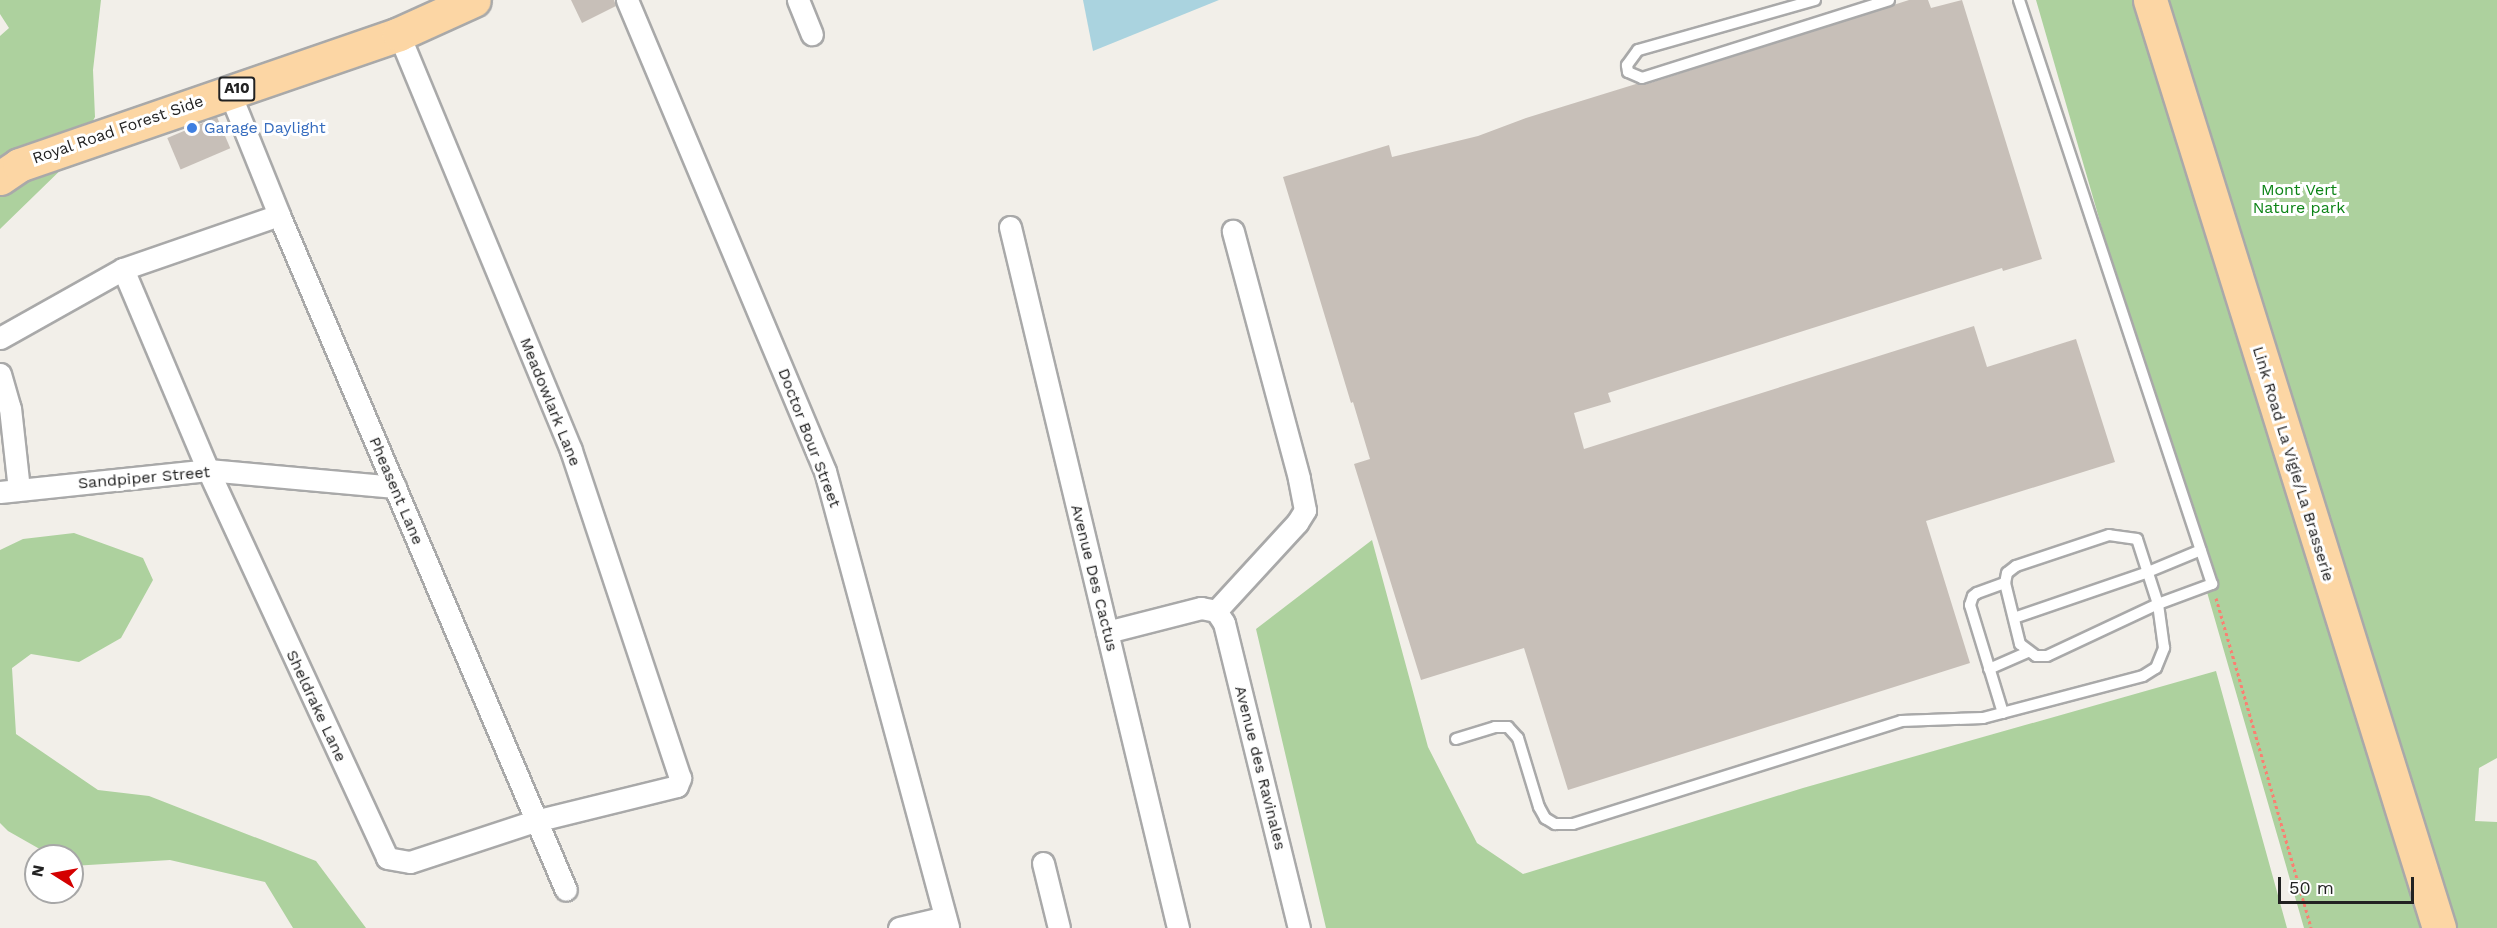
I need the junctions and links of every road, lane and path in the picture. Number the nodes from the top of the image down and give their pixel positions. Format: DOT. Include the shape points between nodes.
graph roads {
  1 [pos="474,0"];
  2 [pos="627,0"];
  3 [pos="798,0"];
  4 [pos="1815,0"];
  5 [pos="1889,0"];
  6 [pos="2019,0"];
  7 [pos="2150,0"];
  8 [pos="1784,9"];
  9 [pos="1791,30"];
  10 [pos="399,34"];
  11 [pos="812,34"];
  12 [pos="229,91"];
  13 [pos="0,178"];
  14 [pos="279,215"];
  15 [pos="1010,227"];
  16 [pos="1233,231"];
  17 [pos="123,269"];
  18 [pos="0,338"];
  19 [pos="0,374"];
  20 [pos="208,470"];
  21 [pos="395,487"];
  22 [pos="9,491"];
  23 [pos="2201,550"];
  24 [pos="2148,572"];
  25 [pos="2005,583"];
  26 [pos="2212,584"];
  27 [pos="2158,604"];
  28 [pos="1216,611"];
  29 [pos="2014,618"];
  30 [pos="1107,632"];
  31 [pos="2028,652"];
  32 [pos="1989,669"];
  33 [pos="2002,713"];
  34 [pos="1456,739"];
  35 [pos="680,778"];
  36 [pos="535,821"];
  37 [pos="1043,863"];
  38 [pos="566,890"];
  39 [pos="946,922"];
  40 [pos="899,928"];
  41 [pos="1059,928"];
  42 [pos="1178,928"];
  43 [pos="1299,928"];
  44 [pos="2311,928"];
  45 [pos="2439,928"];
  1 -- 10 [label="main road, Royal Road Forest Side / A10"];
  2 -- 39 [label="street, Doctor Bour Street" via="825,471"];
  3 -- 11 [label="street"];
  4 -- 8 [label="lane"];
  5 -- 9 [label="lane"];
  6 -- 23 [label="lane"];
  7 -- 45 [label="main road, Link Road La Vigie/La Brasserie"];
  8 -- 9 [label="lane"];
  8 -- 9 [label="lane" via="1638,50 1627,65 1628,72 1642,78"];
  10 -- 12 [label="main road, Royal Road Forest Side / A10"];
  10 -- 35 [label="street, Meadowlark Lane" via="571,450"];
  12 -- 13 [label="main road, Royal Road Forest Side / A10" via="20,165"];
  12 -- 14 [label="street, Pheasent Lane"];
  14 -- 17 [label="street"];
  14 -- 21 [label="street, Pheasent Lane"];
  15 -- 30 [label="street, Avenue Des Cactus"];
  16 -- 28 [label="street" via="1305,510"];
  17 -- 18 [label="street"];
  17 -- 20 [label="street, Sheldrake Lane"];
  19 -- 22 [label="street" via="10,408"];
  20 -- 21 [label="street, Sandpiper Street"];
  20 -- 22 [label="street, Sandpiper Street"];
  20 -- 36 [label="street, Sheldrake Lane" via="387,858 410,862"];
  21 -- 36 [label="street, Pheasent Lane"];
  23 -- 24 [label="lane"];
  23 -- 26 [label="lane"];
  24 -- 25 [label="lane" via="2137,539 2109,535 2016,566 2007,573"];
  24 -- 27 [label="lane"];
  24 -- 29 [label="lane"];
  25 -- 29 [label="lane"];
  25 -- 32 [label="lane" via="1977,592 1970,605"];
  26 -- 27 [label="lane"];
  26 -- 44 [label="path"];
  27 -- 31 [label="lane" via="2047,656"];
  27 -- 33 [label="lane" via="2164,648 2156,668 2143,676"];
  28 -- 30 [label="street" via="1201,608"];
  28 -- 43 [label="street, Avenue des Ravinales" via="1224,623"];
  29 -- 31 [label="lane" via="2020,644"];
  30 -- 42 [label="street, Avenue Des Cactus"];
  31 -- 32 [label="lane"];
  32 -- 33 [label="lane"];
  33 -- 34 [label="lane" via="1983,718 1901,720 1573,824 1555,824 1545,818 1518,738 1508,728 1495,727"];
  35 -- 36 [label="street, Sheldrake Lane" via="677,786"];
  36 -- 38 [label="street, Pheasent Lane"];
  37 -- 41 [label="street"];
  39 -- 40 [label="street"];
}
